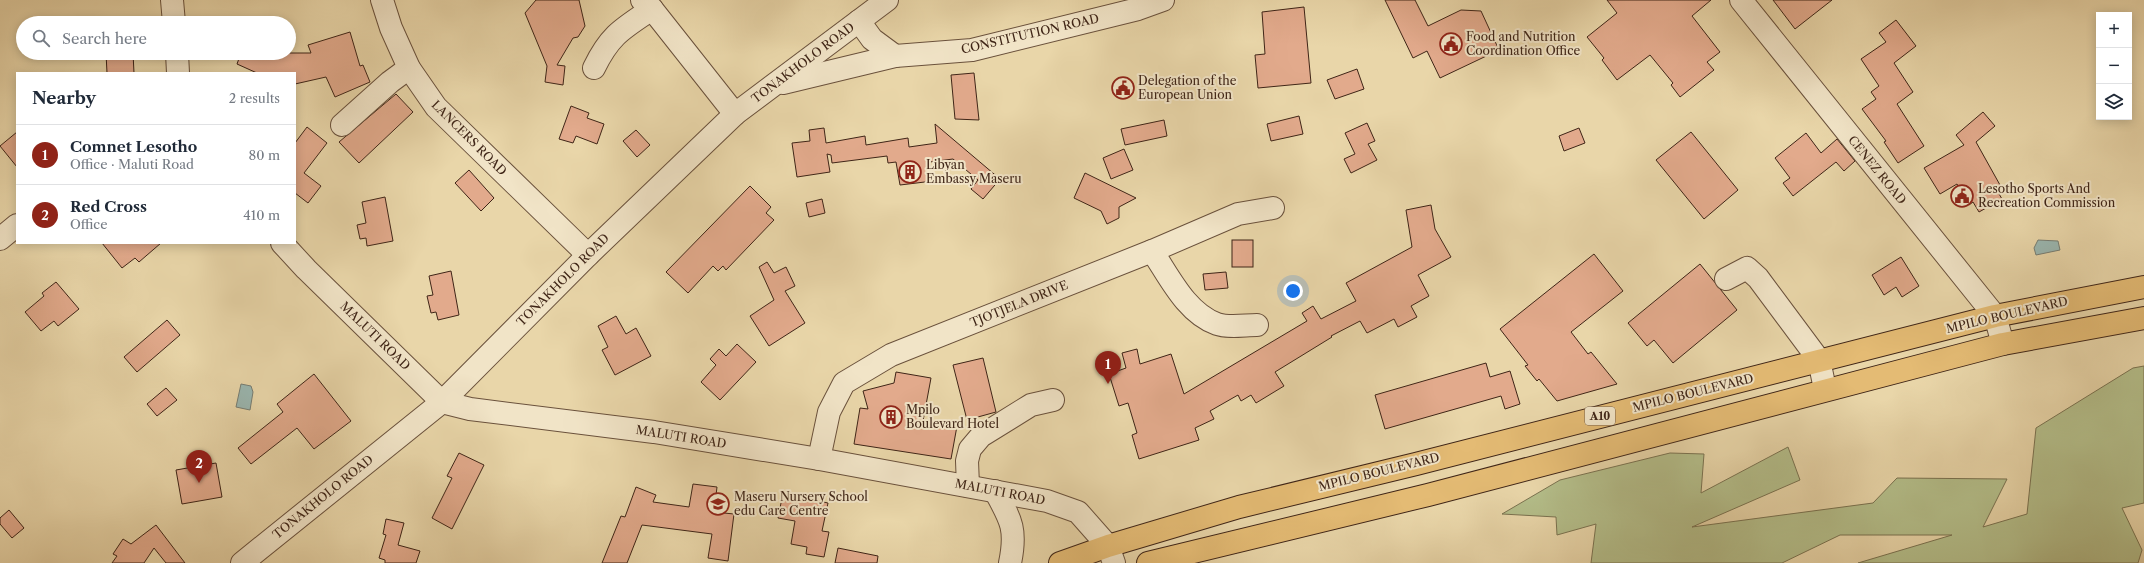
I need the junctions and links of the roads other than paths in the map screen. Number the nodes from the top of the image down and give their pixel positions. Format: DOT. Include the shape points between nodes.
graph roads {
  1 [pos="172,0"];
  2 [pos="382,0"];
  3 [pos="887,0"];
  4 [pos="1163,0"];
  5 [pos="1741,0"];
  6 [pos="647,5"];
  7 [pos="173,16"];
  8 [pos="858,21"];
  9 [pos="895,56"];
  10 [pos="177,60"];
  11 [pos="409,68"];
  12 [pos="594,68"];
  13 [pos="178,72"];
  14 [pos="775,85"];
  15 [pos="735,114"];
  16 [pos="342,126"];
  17 [pos="1273,208"];
  18 [pos="283,244"];
  19 [pos="1152,251"];
  20 [pos="588,255"];
  21 [pos="1726,279"];
  22 [pos="2144,287"];
  23 [pos="1995,316"];
  24 [pos="2144,318"];
  25 [pos="1257,325"];
  26 [pos="2003,344"];
  27 [pos="1820,360"];
  28 [pos="1825,389"];
  29 [pos="1053,400"];
  30 [pos="442,402"];
  31 [pos="820,459"];
  32 [pos="968,486"];
  33 [pos="995,492"];
  34 [pos="1111,554"];
  35 [pos="242,563"];
  36 [pos="1010,563"];
  37 [pos="1060,563"];
  38 [pos="1148,563"];
  1 -- 7 [label="street"];
  2 -- 11 [label="street, LANCERS ROAD"];
  3 -- 8 [label="street, TONAKHOLO ROAD"];
  4 -- 9 [label="street, CONSTITUTION ROAD" via="1138,9 972,50"];
  5 -- 23 [label="street, CENEZ ROAD"];
  6 -- 12 [label="street" via="604,47"];
  6 -- 15 [label="street"];
  8 -- 9 [label="street" via="872,39"];
  8 -- 14 [label="street, TONAKHOLO ROAD"];
  9 -- 14 [label="street, CONSTITUTION ROAD"];
  10 -- 13 [label="street"];
  11 -- 16 [label="street"];
  11 -- 20 [label="street, LANCERS ROAD" via="436,107"];
  14 -- 15 [label="street, TONAKHOLO ROAD"];
  15 -- 20 [label="street, TONAKHOLO ROAD"];
  17 -- 19 [label="street, TJOTJELA DRIVE" via="1238,214"];
  18 -- 30 [label="street, MALUTI ROAD"];
  19 -- 25 [label="street" via="1192,308 1204,318 1218,325"];
  19 -- 31 [label="street, TJOTJELA DRIVE" via="891,355 844,383 829,412"];
  20 -- 30 [label="street, TONAKHOLO ROAD"];
  21 -- 27 [label="street" via="1747,268 1758,278"];
  22 -- 23 [label="highway, MPILO BOULEVARD / A10"];
  23 -- 26 [label="street, CENEZ ROAD"];
  23 -- 27 [label="highway, MPILO BOULEVARD / A10"];
  24 -- 26 [label="highway"];
  26 -- 28 [label="highway"];
  27 -- 28 [label="street"];
  27 -- 34 [label="highway, MPILO BOULEVARD / A10" via="1239,507"];
  28 -- 38 [label="highway" via="1428,495"];
  29 -- 32 [label="street" via="1032,405 981,436 970,449 966,461"];
  30 -- 31 [label="street, MALUTI ROAD" via="470,409 654,432"];
  30 -- 35 [label="street, TONAKHOLO ROAD"];
  31 -- 32 [label="street, MALUTI ROAD"];
  32 -- 33 [label="street, MALUTI ROAD"];
  33 -- 34 [label="street, MALUTI ROAD" via="1048,501 1078,512"];
  33 -- 36 [label="street" via="1010,518 1015,540"];
  34 -- 37 [label="highway, MPILO BOULEVARD / A10"];
}
